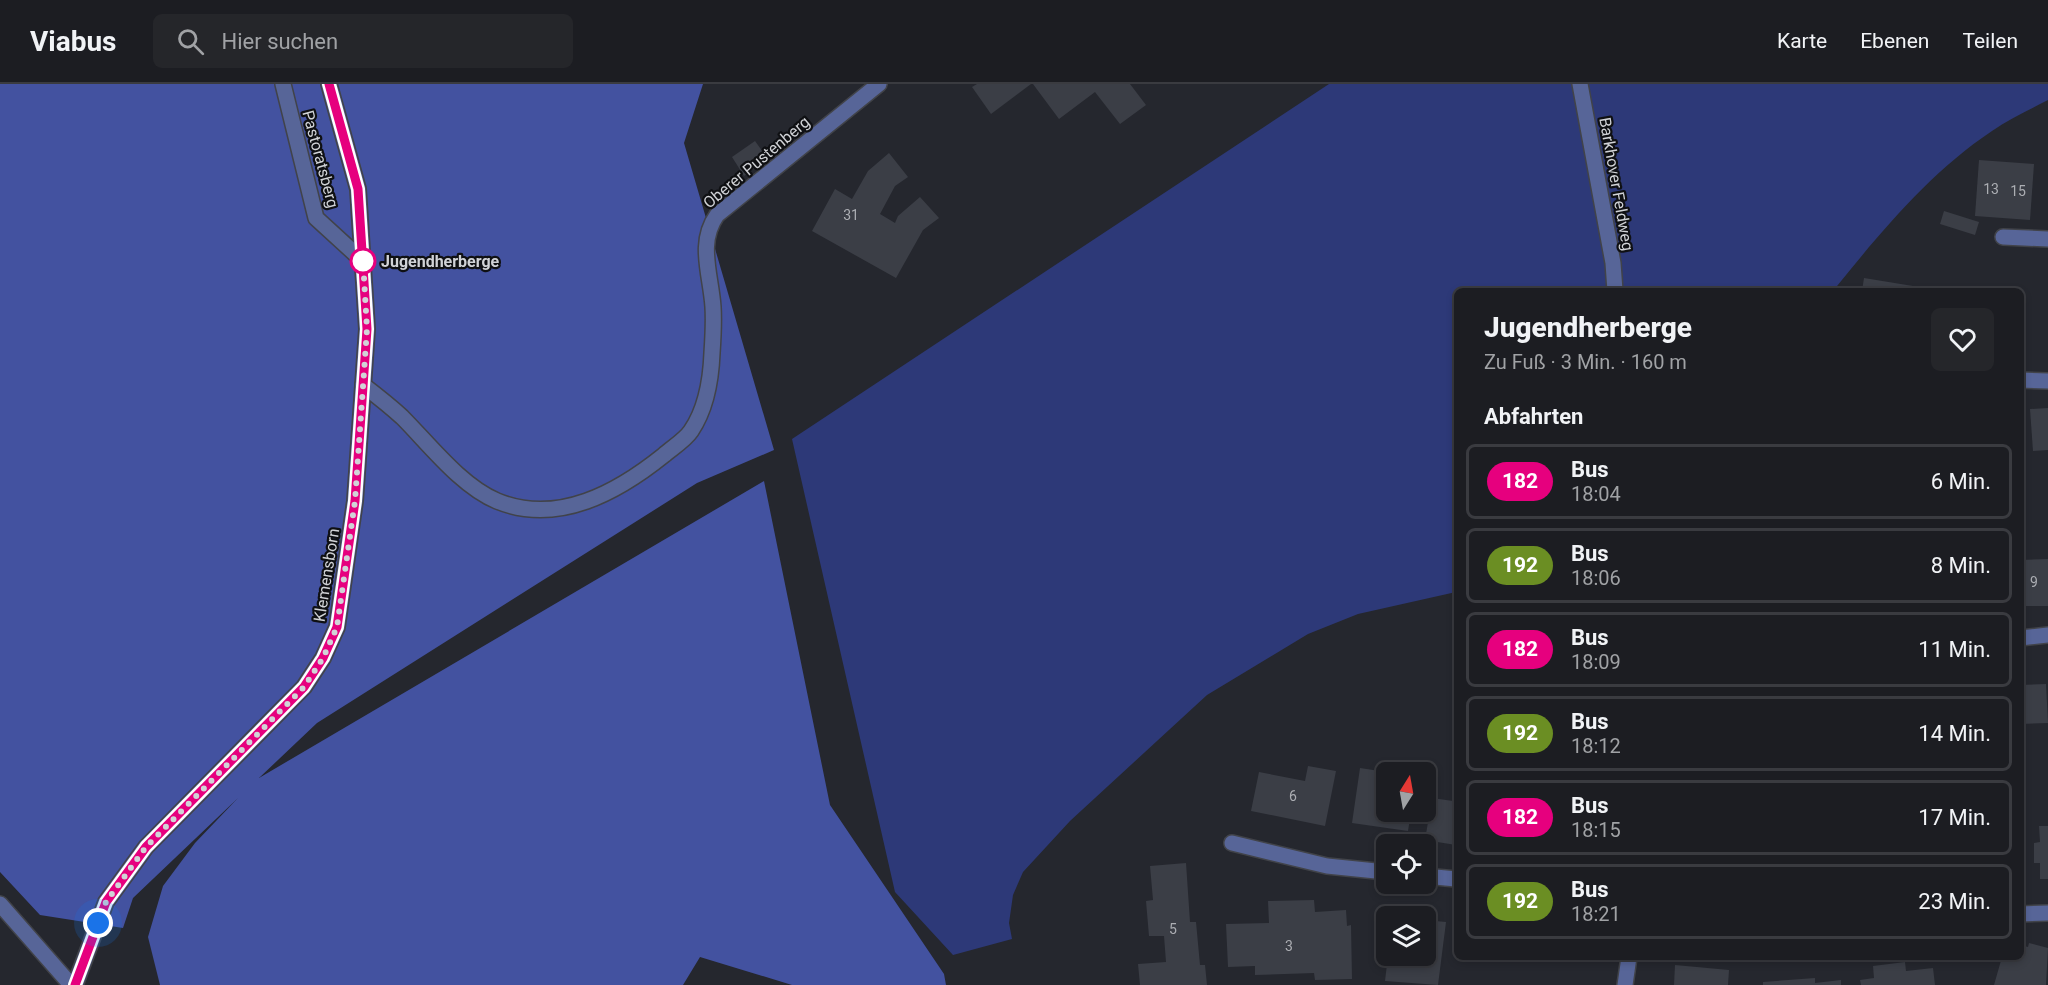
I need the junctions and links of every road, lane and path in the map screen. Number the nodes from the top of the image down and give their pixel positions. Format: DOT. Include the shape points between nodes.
graph roads {
  1 [pos="283,84"];
  2 [pos="329,84"];
  3 [pos="879,84"];
  4 [pos="1580,84"];
  5 [pos="2003,237"];
  6 [pos="2048,239"];
  7 [pos="363,261"];
  8 [pos="1615,288"];
  9 [pos="2024,380"];
  10 [pos="2048,381"];
  11 [pos="363,385"];
  12 [pos="2048,635"];
  13 [pos="2024,638"];
  14 [pos="1232,843"];
  15 [pos="1376,871"];
  16 [pos="1436,877"];
  17 [pos="1454,879"];
  18 [pos="0,904"];
  19 [pos="2048,913"];
  20 [pos="2024,914"];
  21 [pos="1629,960"];
  22 [pos="73,985"];
  23 [pos="1625,985"];
  1 -- 7 [label="street, Pastoratsberg" via="316,218"];
  2 -- 7 [label="street, Klemensborn" via="358,189"];
  3 -- 11 [label="street, Oberer Pustenberg" via="717,215 708,228 707,266 713,307 706,399 691,432 609,492 571,508 531,509 497,501 464,480"];
  4 -- 8 [label="street, Barkhover Feldweg"];
  5 -- 6 [label="street"];
  7 -- 11 [label="street, Klemensborn" via="367,329"];
  9 -- 10 [label="street"];
  11 -- 22 [label="street, Klemensborn" via="355,501 337,627 323,658 304,687 146,847 106,902"];
  12 -- 13 [label="street"];
  14 -- 15 [label="street" via="1327,866"];
  16 -- 17 [label="street"];
  18 -- 22 [label="street"];
  19 -- 20 [label="street"];
  21 -- 23 [label="street"];
}
